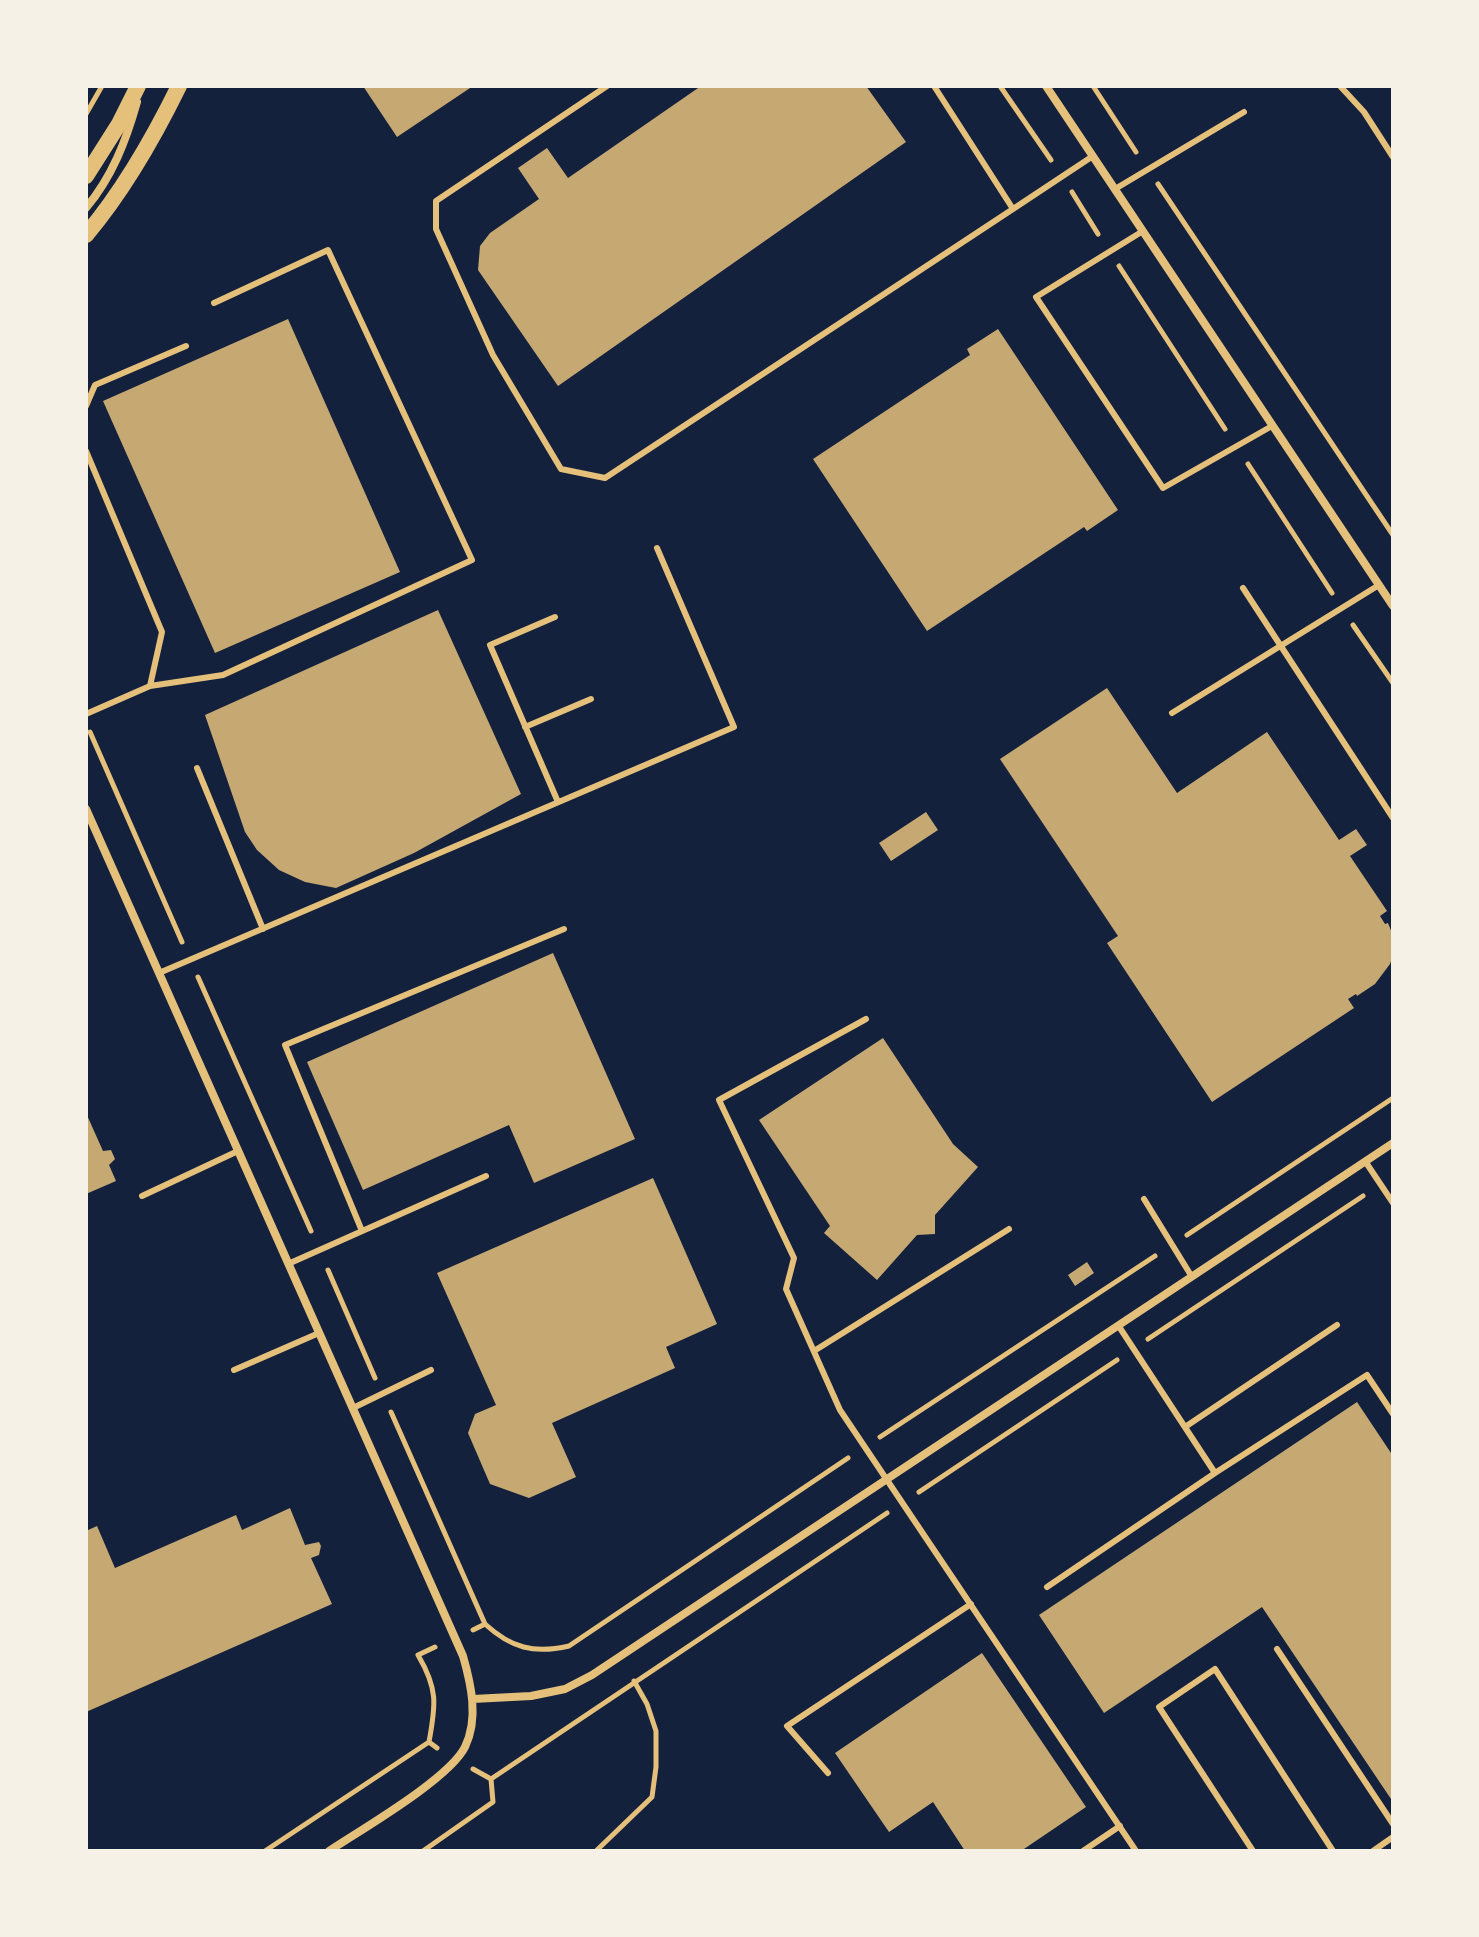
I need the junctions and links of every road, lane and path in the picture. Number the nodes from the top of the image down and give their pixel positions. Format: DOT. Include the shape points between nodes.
graph roads {
  1 [pos="102,86"];
  2 [pos="140,86"];
  3 [pos="179,86"];
  4 [pos="607,86"];
  5 [pos="934,86"];
  6 [pos="1000,86"];
  7 [pos="1046,86"];
  8 [pos="1093,86"];
  9 [pos="1340,86"];
  10 [pos="1244,112"];
  11 [pos="86,114"];
  12 [pos="1093,156"];
  13 [pos="1393,157"];
  14 [pos="1148,170"];
  15 [pos="86,176"];
  16 [pos="1062,177"];
  17 [pos="1115,189"];
  18 [pos="86,208"];
  19 [pos="1013,209"];
  20 [pos="1143,231"];
  21 [pos="86,235"];
  22 [pos="1110,252"];
  23 [pos="214,303"];
  24 [pos="186,346"];
  25 [pos="86,406"];
  26 [pos="1272,426"];
  27 [pos="1237,446"];
  28 [pos="86,451"];
  29 [pos="1393,535"];
  30 [pos="657,548"];
  31 [pos="1379,585"];
  32 [pos="1243,588"];
  33 [pos="1393,606"];
  34 [pos="1342,608"];
  35 [pos="555,617"];
  36 [pos="1281,646"];
  37 [pos="1393,683"];
  38 [pos="150,686"];
  39 [pos="591,699"];
  40 [pos="1172,713"];
  41 [pos="86,714"];
  42 [pos="86,724"];
  43 [pos="525,727"];
  44 [pos="197,768"];
  45 [pos="558,802"];
  46 [pos="86,809"];
  47 [pos="1393,818"];
  48 [pos="263,929"];
  49 [pos="564,929"];
  50 [pos="190,960"];
  51 [pos="159,973"];
  52 [pos="866,1019"];
  53 [pos="1393,1143"];
  54 [pos="238,1151"];
  55 [pos="1365,1161"];
  56 [pos="486,1176"];
  57 [pos="142,1196"];
  58 [pos="1144,1199"];
  59 [pos="1393,1203"];
  60 [pos="1009,1229"];
  61 [pos="362,1231"];
  62 [pos="319,1250"];
  63 [pos="288,1264"];
  64 [pos="1192,1277"];
  65 [pos="1118,1325"];
  66 [pos="1337,1325"];
  67 [pos="319,1333"];
  68 [pos="814,1351"];
  69 [pos="234,1370"];
  70 [pos="431,1370"];
  71 [pos="383,1394"];
  72 [pos="353,1408"];
  73 [pos="1393,1414"];
  74 [pos="1185,1427"];
  75 [pos="1215,1473"];
  76 [pos="887,1478"];
  77 [pos="1047,1587"];
  78 [pos="971,1604"];
  79 [pos="485,1624"];
  80 [pos="1277,1649"];
  81 [pos="620,1656"];
  82 [pos="473,1699"];
  83 [pos="828,1773"];
  84 [pos="491,1779"];
  85 [pos="1393,1824"];
  86 [pos="1120,1826"];
  87 [pos="1393,1837"];
  88 [pos="329,1851"];
  89 [pos="423,1851"];
  90 [pos="596,1851"];
  91 [pos="1083,1851"];
  92 [pos="1136,1851"];
  93 [pos="1253,1851"];
  94 [pos="1333,1851"];
  95 [pos="1373,1851"];
  1 -- 11 [label="path"];
  2 -- 15 [label="main road"];
  2 -- 18 [label="street" via="127,136 103,187"];
  3 -- 21 [label="main road" via="147,148"];
  4 -- 19 [label="lane" via="436,201 436,229 493,355 561,469 605,478"];
  5 -- 19 [label="lane"];
  6 -- 16 [label="path"];
  7 -- 12 [label="street"];
  8 -- 14 [label="path"];
  9 -- 13 [label="lane"];
  10 -- 14 [label="lane"];
  12 -- 16 [label="lane"];
  12 -- 17 [label="street"];
  14 -- 17 [label="lane"];
  14 -- 29 [label="path"];
  16 -- 19 [label="lane"];
  16 -- 22 [label="path"];
  17 -- 20 [label="street"];
  20 -- 22 [label="lane"];
  20 -- 26 [label="street"];
  22 -- 27 [label="path"];
  22 -- 27 [label="lane" via="1036,297 1163,488"];
  23 -- 38 [label="lane" via="328,250 472,560 223,675"];
  24 -- 25 [label="lane" via="95,385"];
  26 -- 27 [label="lane"];
  26 -- 31 [label="street"];
  27 -- 34 [label="path"];
  28 -- 38 [label="lane" via="162,632"];
  30 -- 45 [label="lane" via="734,727"];
  31 -- 33 [label="street"];
  31 -- 34 [label="lane"];
  32 -- 36 [label="lane"];
  34 -- 36 [label="lane"];
  34 -- 37 [label="path"];
  35 -- 43 [label="lane" via="490,645"];
  36 -- 40 [label="lane"];
  36 -- 47 [label="lane"];
  38 -- 41 [label="lane"];
  39 -- 43 [label="lane"];
  42 -- 50 [label="path"];
  43 -- 45 [label="lane"];
  44 -- 48 [label="lane"];
  45 -- 48 [label="lane"];
  46 -- 51 [label="street"];
  48 -- 50 [label="lane"];
  49 -- 61 [label="lane" via="285,1045"];
  50 -- 51 [label="lane"];
  50 -- 62 [label="path"];
  51 -- 54 [label="street"];
  52 -- 68 [label="lane" via="719,1100 794,1258 786,1289"];
  53 -- 55 [label="street"];
  54 -- 57 [label="lane"];
  54 -- 63 [label="street"];
  55 -- 59 [label="lane"];
  55 -- 64 [label="street"];
  56 -- 61 [label="lane"];
  58 -- 64 [label="lane"];
  60 -- 68 [label="lane"];
  61 -- 62 [label="lane"];
  62 -- 63 [label="lane"];
  62 -- 71 [label="path"];
  63 -- 67 [label="street"];
  64 -- 65 [label="street"];
  65 -- 74 [label="lane"];
  65 -- 76 [label="street"];
  66 -- 74 [label="lane"];
  67 -- 69 [label="lane"];
  67 -- 72 [label="street"];
  68 -- 76 [label="lane" via="840,1410"];
  70 -- 71 [label="lane"];
  71 -- 72 [label="lane"];
  71 -- 79 [label="path"];
  72 -- 82 [label="street" via="463,1656"];
  73 -- 75 [label="lane" via="1367,1375"];
  74 -- 75 [label="lane"];
  75 -- 77 [label="lane"];
  76 -- 78 [label="lane"];
  76 -- 81 [label="street"];
  78 -- 83 [label="lane" via="787,1726"];
  78 -- 86 [label="lane"];
  80 -- 85 [label="lane"];
  81 -- 82 [label="street" via="565,1689"];
  81 -- 90 [label="path" via="652,1718 656,1767 652,1797"];
  82 -- 88 [label="street" via="465,1747 454,1759 432,1782"];
  84 -- 89 [label="path" via="493,1802"];
  86 -- 91 [label="lane"];
  86 -- 92 [label="lane"];
  87 -- 95 [label="lane"];
  93 -- 94 [label="lane" via="1159,1707 1215,1669"];
}
